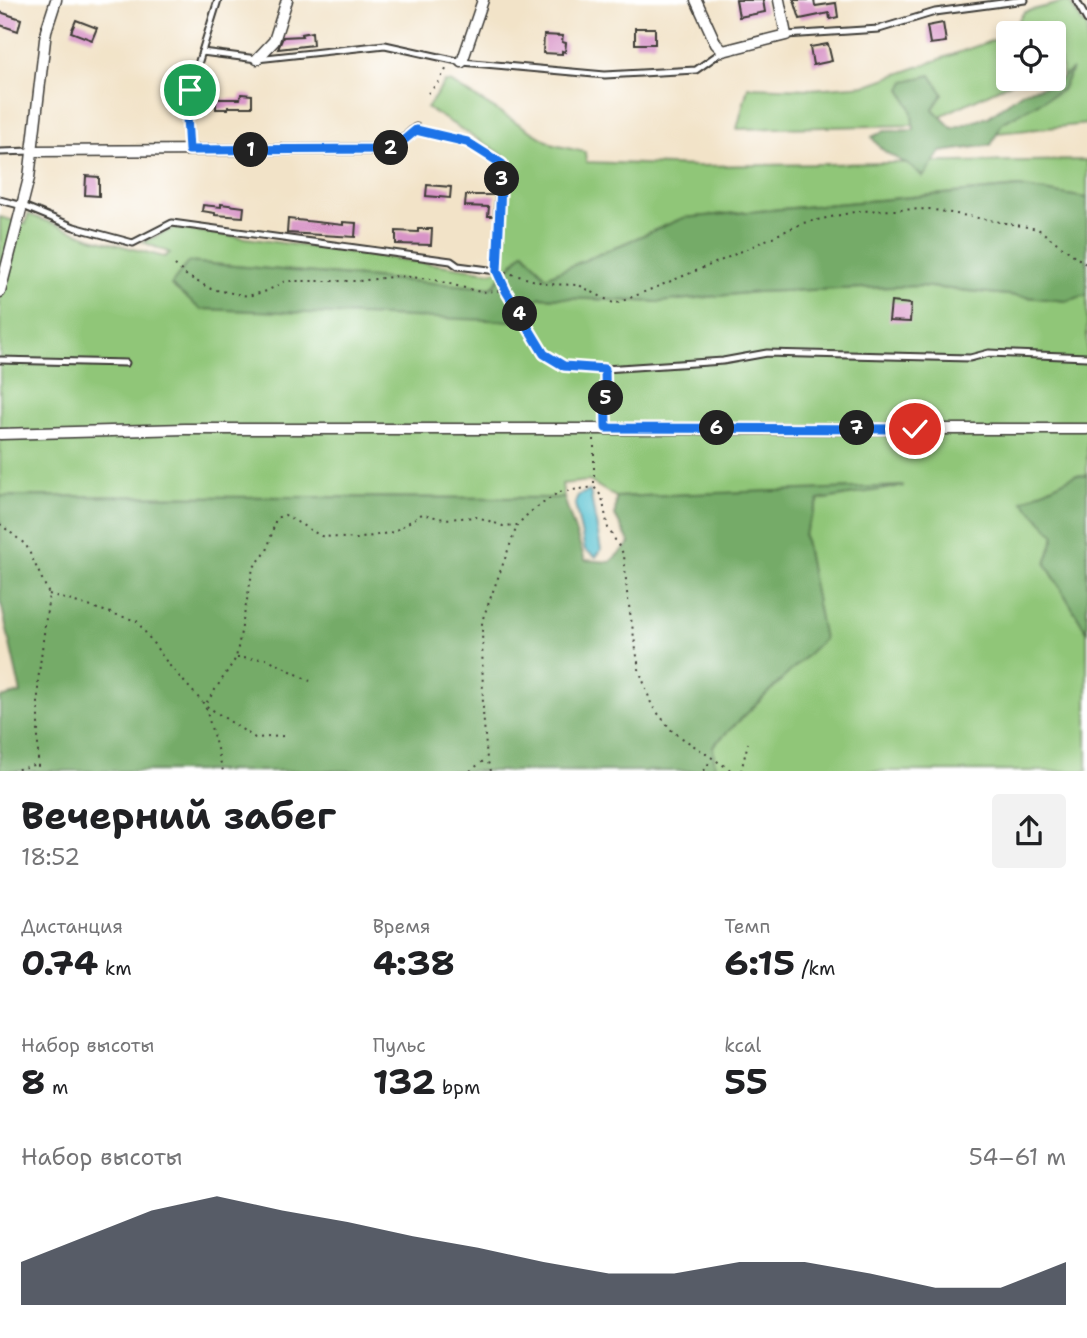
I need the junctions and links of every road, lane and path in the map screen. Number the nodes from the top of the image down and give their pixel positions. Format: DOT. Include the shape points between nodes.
graph roads {
  1 [pos="56,0"];
  2 [pos="218,0"];
  3 [pos="287,0"];
  4 [pos="483,0"];
  5 [pos="696,0"];
  6 [pos="779,0"];
  7 [pos="1025,0"];
  8 [pos="1076,0"];
  9 [pos="1087,20"];
  10 [pos="786,35"];
  11 [pos="723,51"];
  12 [pos="202,52"];
  13 [pos="257,59"];
  14 [pos="462,62"];
  15 [pos="444,72"];
  16 [pos="428,93"];
  17 [pos="416,130"];
  18 [pos="189,150"];
  19 [pos="0,152"];
  20 [pos="32,152"];
  21 [pos="0,200"];
  22 [pos="23,206"];
  23 [pos="175,265"];
  24 [pos="1087,265"];
  25 [pos="497,271"];
  26 [pos="506,291"];
  27 [pos="0,292"];
  28 [pos="1087,357"];
  29 [pos="0,360"];
  30 [pos="126,363"];
  31 [pos="605,369"];
  32 [pos="593,428"];
  33 [pos="606,428"];
  34 [pos="1087,429"];
  35 [pos="0,434"];
  36 [pos="594,487"];
  37 [pos="0,524"];
  38 [pos="517,525"];
  39 [pos="49,594"];
  40 [pos="236,658"];
  41 [pos="310,681"];
  42 [pos="205,705"];
  43 [pos="282,736"];
  44 [pos="748,743"];
  45 [pos="487,759"];
  46 [pos="712,759"];
  47 [pos="37,764"];
  48 [pos="11,771"];
  49 [pos="38,771"];
  50 [pos="223,771"];
  51 [pos="470,771"];
  52 [pos="491,771"];
  53 [pos="704,771"];
  54 [pos="732,771"];
  55 [pos="741,771"];
  1 -- 20 [label="street" via="46,31"];
  2 -- 12 [label="lane"];
  3 -- 13 [label="street" via="274,41"];
  4 -- 14 [label="street"];
  5 -- 11 [label="street"];
  6 -- 10 [label="street"];
  7 -- 10 [label="lane" via="934,12 878,29"];
  8 -- 9 [label="lane"];
  10 -- 11 [label="street"];
  11 -- 14 [label="lane" via="696,70 605,75"];
  12 -- 13 [label="lane"];
  12 -- 18 [label="lane" via="190,90 173,99 172,108 187,117"];
  13 -- 14 [label="lane" via="385,46"];
  15 -- 16 [label="path"];
  17 -- 18 [label="street" via="387,149"];
  17 -- 25 [label="lane" via="467,142 502,164"];
  18 -- 20 [label="street"];
  19 -- 20 [label="lane"];
  20 -- 22 [label="street"];
  21 -- 22 [label="lane"];
  22 -- 25 [label="lane" via="74,227 133,243 172,223"];
  22 -- 27 [label="street"];
  23 -- 26 [label="path" via="211,289 247,296 285,281 399,276 480,292"];
  24 -- 25 [label="path" via="1038,229 929,209 859,211 803,223 615,304 579,285 546,284"];
  25 -- 26 [label="lane"];
  26 -- 31 [label="lane" via="544,354 564,366"];
  28 -- 31 [label="lane" via="767,353"];
  29 -- 30 [label="lane"];
  31 -- 33 [label="lane"];
  32 -- 33 [label="street"];
  32 -- 35 [label="street"];
  32 -- 36 [label="path"];
  33 -- 34 [label="street"];
  36 -- 38 [label="path" via="559,492"];
  36 -- 46 [label="path" via="602,496 608,528 624,555 639,669 652,706 673,732"];
  37 -- 39 [label="path" via="26,545"];
  38 -- 40 [label="path" via="422,514 393,532 357,539 321,536 285,515 276,518 267,551 253,568"];
  38 -- 45 [label="path" via="482,621"];
  39 -- 42 [label="path" via="137,621"];
  39 -- 47 [label="path" via="38,681"];
  40 -- 41 [label="path" via="268,659"];
  40 -- 42 [label="path"];
  42 -- 43 [label="path" via="255,738"];
  42 -- 50 [label="path"];
  44 -- 55 [label="path"];
  45 -- 51 [label="path"];
  45 -- 52 [label="path"];
  46 -- 53 [label="path"];
  46 -- 54 [label="path"];
  47 -- 48 [label="path"];
  47 -- 49 [label="path"];
}
